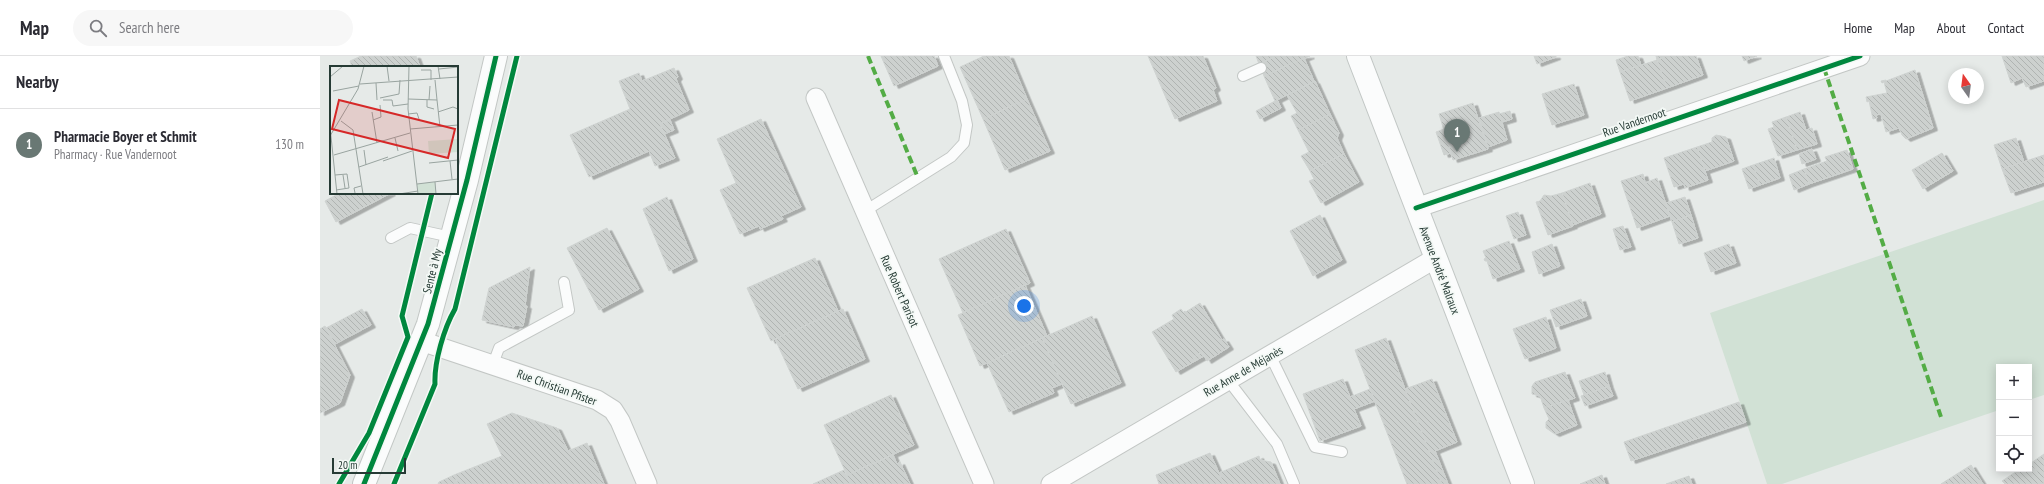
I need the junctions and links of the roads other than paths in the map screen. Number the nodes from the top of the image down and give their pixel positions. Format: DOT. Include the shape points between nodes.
graph roads {
  1 [pos="496,56"];
  2 [pos="944,56"];
  3 [pos="1358,56"];
  4 [pos="1860,56"];
  5 [pos="1813,64"];
  6 [pos="1261,68"];
  7 [pos="1243,76"];
  8 [pos="816,98"];
  9 [pos="1416,208"];
  10 [pos="865,211"];
  11 [pos="451,237"];
  12 [pos="391,238"];
  13 [pos="1436,258"];
  14 [pos="564,282"];
  15 [pos="422,341"];
  16 [pos="1270,355"];
  17 [pos="493,364"];
  18 [pos="1228,380"];
  19 [pos="1342,452"];
  20 [pos="364,484"];
  21 [pos="647,484"];
  22 [pos="984,484"];
  23 [pos="1051,484"];
  24 [pos="1294,484"];
  25 [pos="1523,484"];
  1 -- 11 [label="main road, Sente à My"];
  2 -- 10 [label="lane" via="962,101 967,125 964,143 951,157"];
  3 -- 9 [label="main road, Avenue André Malraux"];
  4 -- 5 [label="street, Rue Vandernoot"];
  5 -- 9 [label="street, Rue Vandernoot"];
  6 -- 7 [label="lane"];
  8 -- 10 [label="street, Rue Robert Parisot"];
  9 -- 13 [label="main road, Avenue André Malraux"];
  10 -- 22 [label="street, Rue Robert Parisot"];
  11 -- 12 [label="lane" via="410,228"];
  11 -- 15 [label="main road, Sente à My"];
  13 -- 16 [label="street, Rue Anne de Méjanès"];
  13 -- 25 [label="main road, Avenue André Malraux"];
  14 -- 17 [label="lane" via="569,310 500,348"];
  15 -- 17 [label="street, Rue Christian Pfister"];
  15 -- 20 [label="main road, Sente à My"];
  16 -- 18 [label="street, Rue Anne de Méjanès"];
  16 -- 19 [label="lane" via="1315,447"];
  17 -- 21 [label="street, Rue Christian Pfister" via="597,400 613,410"];
  18 -- 23 [label="street, Rue Anne de Méjanès"];
  18 -- 24 [label="lane" via="1277,444"];
}
